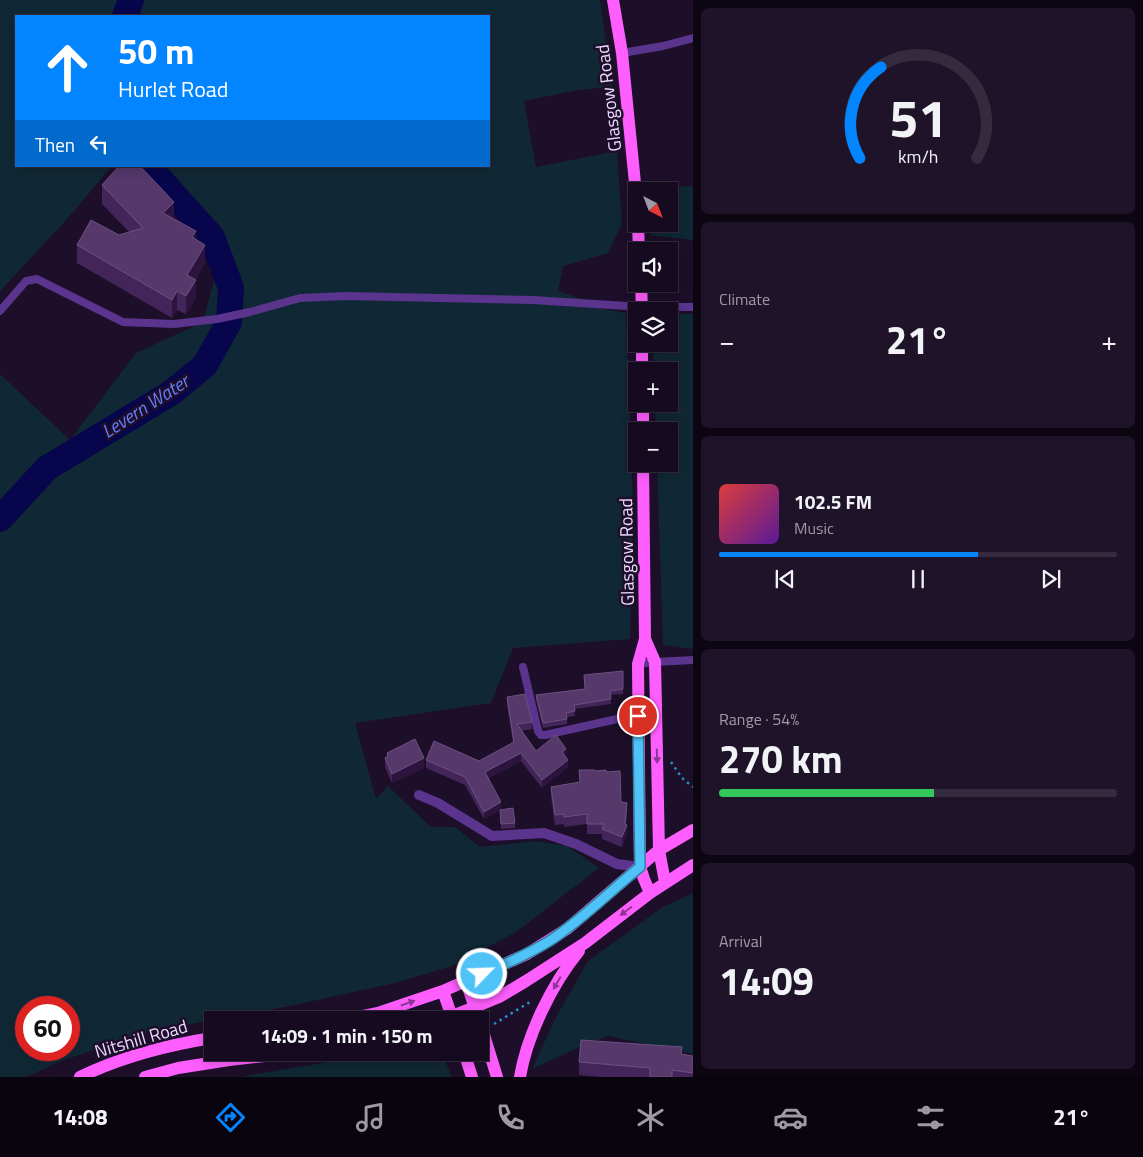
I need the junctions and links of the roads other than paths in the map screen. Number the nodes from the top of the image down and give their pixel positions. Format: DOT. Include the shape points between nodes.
graph roads {
  1 [pos="613,0"];
  2 [pos="693,38"];
  3 [pos="622,52"];
  4 [pos="636,182"];
  5 [pos="693,307"];
  6 [pos="628,308"];
  7 [pos="678,308"];
  8 [pos="0,311"];
  9 [pos="643,472"];
  10 [pos="645,640"];
  11 [pos="693,660"];
  12 [pos="655,662"];
  13 [pos="638,664"];
  14 [pos="523,667"];
  15 [pos="656,713"];
  16 [pos="638,716"];
  17 [pos="419,795"];
  18 [pos="693,830"];
  19 [pos="659,850"];
  20 [pos="693,865"];
  21 [pos="640,867"];
  22 [pos="665,882"];
  23 [pos="650,893"];
  24 [pos="585,943"];
  25 [pos="466,981"];
  26 [pos="443,991"];
  27 [pos="475,1007"];
  28 [pos="384,1011"];
  29 [pos="447,1011"];
  30 [pos="466,1011"];
  31 [pos="476,1011"];
  32 [pos="204,1040"];
  33 [pos="489,1050"];
  34 [pos="224,1061"];
  35 [pos="467,1061"];
  36 [pos="85,1076"];
  37 [pos="145,1077"];
  38 [pos="472,1077"];
  39 [pos="497,1077"];
  40 [pos="520,1077"];
  1 -- 3 [label="main road, Glasgow Road"];
  2 -- 3 [label="lane"];
  3 -- 4 [label="main road, Glasgow Road"];
  5 -- 7 [label="lane"];
  6 -- 8 [label="lane" via="533,300 346,296 300,298 250,312 174,324 123,322 37,279 26,281"];
  9 -- 10 [label="main road, Glasgow Road"];
  10 -- 12 [label="main road, Glasgow Road"];
  10 -- 13 [label="main road, Glasgow Road"];
  11 -- 12 [label="lane"];
  12 -- 13 [label="lane"];
  12 -- 15 [label="main road, Glasgow Road"];
  13 -- 16 [label="main road, Glasgow Road"];
  14 -- 16 [label="lane" via="541,735"];
  15 -- 16 [label="lane"];
  15 -- 19 [label="main road, Glasgow Road, one-way"];
  16 -- 21 [label="main road, Glasgow Road"];
  17 -- 21 [label="street" via="492,836 544,834 576,844 617,864"];
  18 -- 19 [label="main road"];
  19 -- 21 [label="main road"];
  19 -- 22 [label="main road, Glasgow Road"];
  20 -- 22 [label="main road"];
  21 -- 23 [label="main road"];
  21 -- 25 [label="main road" via="550,940"];
  22 -- 23 [label="main road"];
  23 -- 24 [label="main road, one-way"];
  24 -- 27 [label="main road" via="499,997"];
  24 -- 40 [label="main road, one-way" via="563,972 538,1018"];
  25 -- 26 [label="main road"];
  25 -- 27 [label="main road"];
  28 -- 26 [label="main road, one-way"];
  26 -- 29 [label="main road"];
  27 -- 30 [label="main road"];
  27 -- 31 [label="main road"];
  32 -- 36 [label="main road, Nitshill Road" via="158,1049"];
  33 -- 39 [label="main road"];
  34 -- 37 [label="main road"];
  35 -- 38 [label="main road"];
}
